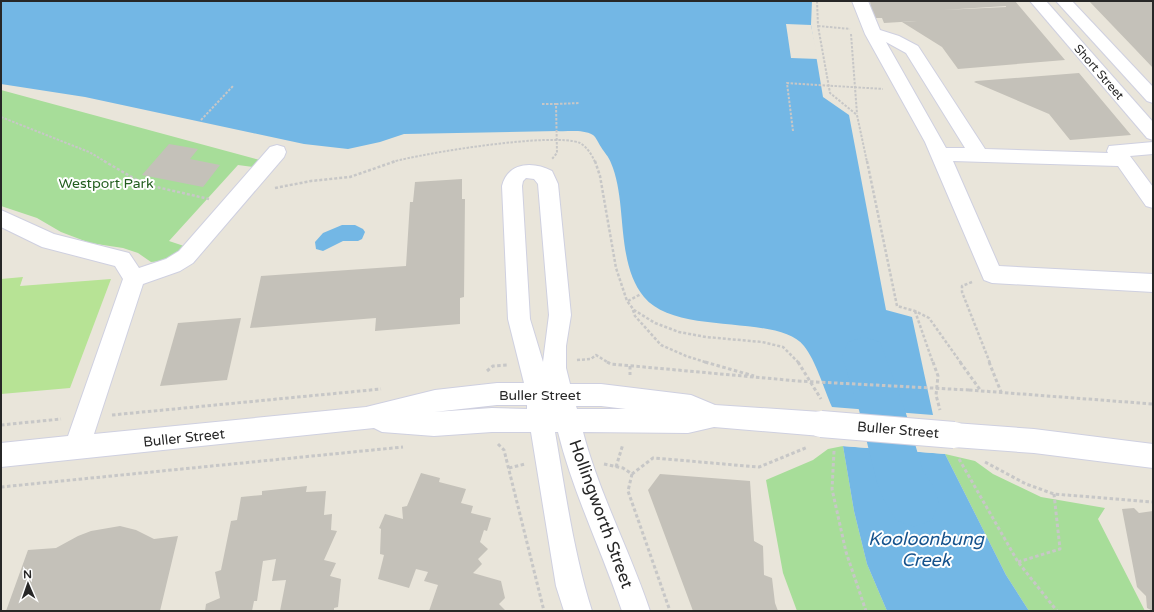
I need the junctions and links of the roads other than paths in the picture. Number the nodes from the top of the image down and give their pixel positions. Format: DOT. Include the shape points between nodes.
graph roads {
  1 [pos="860,1"];
  2 [pos="1068,5"];
  3 [pos="1041,6"];
  4 [pos="872,34"];
  5 [pos="1153,97"];
  6 [pos="1153,134"];
  7 [pos="1153,148"];
  8 [pos="277,152"];
  9 [pos="939,154"];
  10 [pos="979,155"];
  11 [pos="1123,160"];
  12 [pos="1153,201"];
  13 [pos="1,218"];
  14 [pos="134,278"];
  15 [pos="1153,283"];
  16 [pos="549,393"];
  17 [pos="714,416"];
  18 [pos="366,419"];
  19 [pos="541,420"];
  20 [pos="568,420"];
  21 [pos="1083,446"];
  22 [pos="1153,446"];
  23 [pos="77,448"];
  24 [pos="1,455"];
  25 [pos="1153,456"];
  26 [pos="578,611"];
  27 [pos="636,611"];
  1 -- 4 [label="street"];
  2 -- 3 [label="street, Short Street" via="1055,3"];
  2 -- 5 [label="street, Short Street"];
  3 -- 6 [label="street, Short Street"];
  4 -- 9 [label="street" via="909,93"];
  4 -- 10 [label="street" via="899,40 912,50"];
  7 -- 11 [label="street" via="1116,151"];
  8 -- 14 [label="street" via="186,257 173,265"];
  9 -- 10 [label="street"];
  9 -- 15 [label="street" via="992,274"];
  10 -- 11 [label="street"];
  11 -- 12 [label="street"];
  13 -- 14 [label="street" via="49,240 122,259"];
  14 -- 23 [label="street"];
  16 -- 16 [label="street" via="560,315 548,179 540,173 529,171 514,178 512,186 519,319 530,356"];
  16 -- 17 [label="street, Buller Street" via="601,395 691,406"];
  16 -- 18 [label="street, Buller Street" via="497,394 435,401"];
  16 -- 19 [label="street, Hollingworth Street"];
  16 -- 20 [label="street, Hollingworth Street"];
  17 -- 20 [label="street, Buller Street" via="688,421"];
  17 -- 21 [label="street, Buller Street, bridge" via="822,414 950,435"];
  18 -- 19 [label="street, Buller Street" via="434,424"];
  18 -- 23 [label="street, Buller Street"];
  19 -- 20 [label="street, Buller Street"];
  19 -- 26 [label="street, Hollingworth Street" via="570,586"];
  20 -- 27 [label="street, Hollingworth Street" via="578,458"];
  21 -- 22 [label="street, Buller Street"];
  21 -- 25 [label="street, Buller Street"];
  23 -- 24 [label="street, Buller Street"];
}
